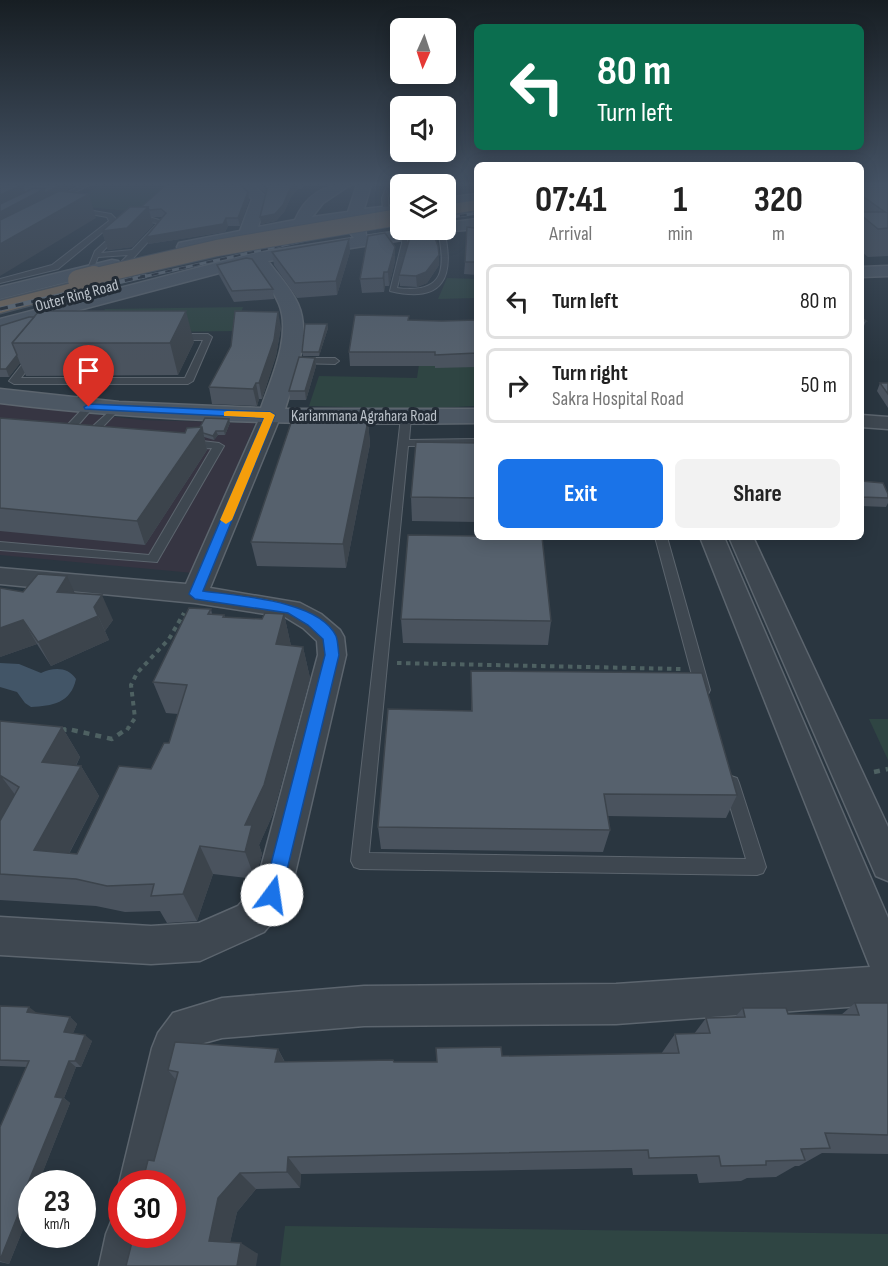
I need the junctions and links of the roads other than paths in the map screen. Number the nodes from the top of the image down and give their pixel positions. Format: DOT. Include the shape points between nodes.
graph roads {
  1 [pos="84,244"];
  2 [pos="120,244"];
  3 [pos="138,244"];
  4 [pos="256,244"];
  5 [pos="263,244"];
  6 [pos="299,244"];
  7 [pos="398,244"];
  8 [pos="442,244"];
  9 [pos="252,246"];
  10 [pos="888,271"];
  11 [pos="864,272"];
  12 [pos="44,276"];
  13 [pos="103,278"];
  14 [pos="0,281"];
  15 [pos="0,293"];
  16 [pos="0,300"];
  17 [pos="0,307"];
  18 [pos="0,316"];
  19 [pos="0,325"];
  20 [pos="69,328"];
  21 [pos="63,337"];
  22 [pos="287,361"];
  23 [pos="335,361"];
  24 [pos="91,381"];
  25 [pos="3,399"];
  26 [pos="270,415"];
  27 [pos="474,416"];
  28 [pos="406,417"];
  29 [pos="93,418"];
  30 [pos="864,421"];
  31 [pos="888,423"];
  32 [pos="59,425"];
  33 [pos="187,435"];
  34 [pos="60,438"];
  35 [pos="103,442"];
  36 [pos="474,442"];
  37 [pos="404,443"];
  38 [pos="202,444"];
  39 [pos="178,446"];
  40 [pos="662,540"];
  41 [pos="712,540"];
  42 [pos="742,540"];
  43 [pos="0,546"];
  44 [pos="0,576"];
  45 [pos="195,594"];
  46 [pos="707,703"];
  47 [pos="727,769"];
  48 [pos="888,865"];
  49 [pos="0,936"];
  50 [pos="888,963"];
  51 [pos="888,985"];
  52 [pos="145,1170"];
  53 [pos="127,1248"];
  54 [pos="123,1266"];
  1 -- 12 [label="lane"];
  2 -- 13 [label="lane"];
  3 -- 13 [label="lane"];
  4 -- 9 [label="street"];
  5 -- 9 [label="street"];
  6 -- 13 [label="highway, Outer Ring Road"];
  7 -- 8 [label="lane" via="393,289 429,291 435,288 447,264"];
  9 -- 13 [label="street"];
  9 -- 13 [label="street"];
  9 -- 22 [label="street" via="290,305 293,316"];
  10 -- 11 [label="street"];
  12 -- 13 [label="street"];
  12 -- 14 [label="lane"];
  12 -- 15 [label="street"];
  13 -- 16 [label="highway, Outer Ring Road"];
  13 -- 17 [label="highway"];
  13 -- 18 [label="highway, Outer Ring Road"];
  13 -- 19 [label="street"];
  20 -- 21 [label="lane"];
  21 -- 24 [label="lane" via="48,337 14,381"];
  21 -- 24 [label="lane" via="208,337 188,381"];
  22 -- 23 [label="lane"];
  22 -- 26 [label="street"];
  24 -- 29 [label="lane"];
  25 -- 29 [label="street, Kariammana Agrahara Road"];
  26 -- 28 [label="street, Kariammana Agrahara Road"];
  26 -- 29 [label="street, Kariammana Agrahara Road"];
  26 -- 45 [label="street"];
  27 -- 28 [label="street, Kariammana Agrahara Road"];
  28 -- 37 [label="lane"];
  29 -- 32 [label="lane"];
  29 -- 34 [label="lane"];
  29 -- 35 [label="lane" via="78,440"];
  30 -- 31 [label="street"];
  33 -- 38 [label="lane"];
  36 -- 37 [label="lane"];
  37 -- 47 [label="lane" via="360,861 756,867"];
  38 -- 39 [label="lane"];
  38 -- 43 [label="lane" via="219,446 153,559"];
  40 -- 46 [label="lane"];
  41 -- 50 [label="street"];
  42 -- 48 [label="street"];
  44 -- 45 [label="street"];
  45 -- 49 [label="street" via="291,609 330,637 332,655 272,895 251,919 200,942 152,945"];
  51 -- 52 [label="street" via="616,1004 364,1006 222,1018 188,1027 173,1048"];
  53 -- 54 [label="street"];
}
